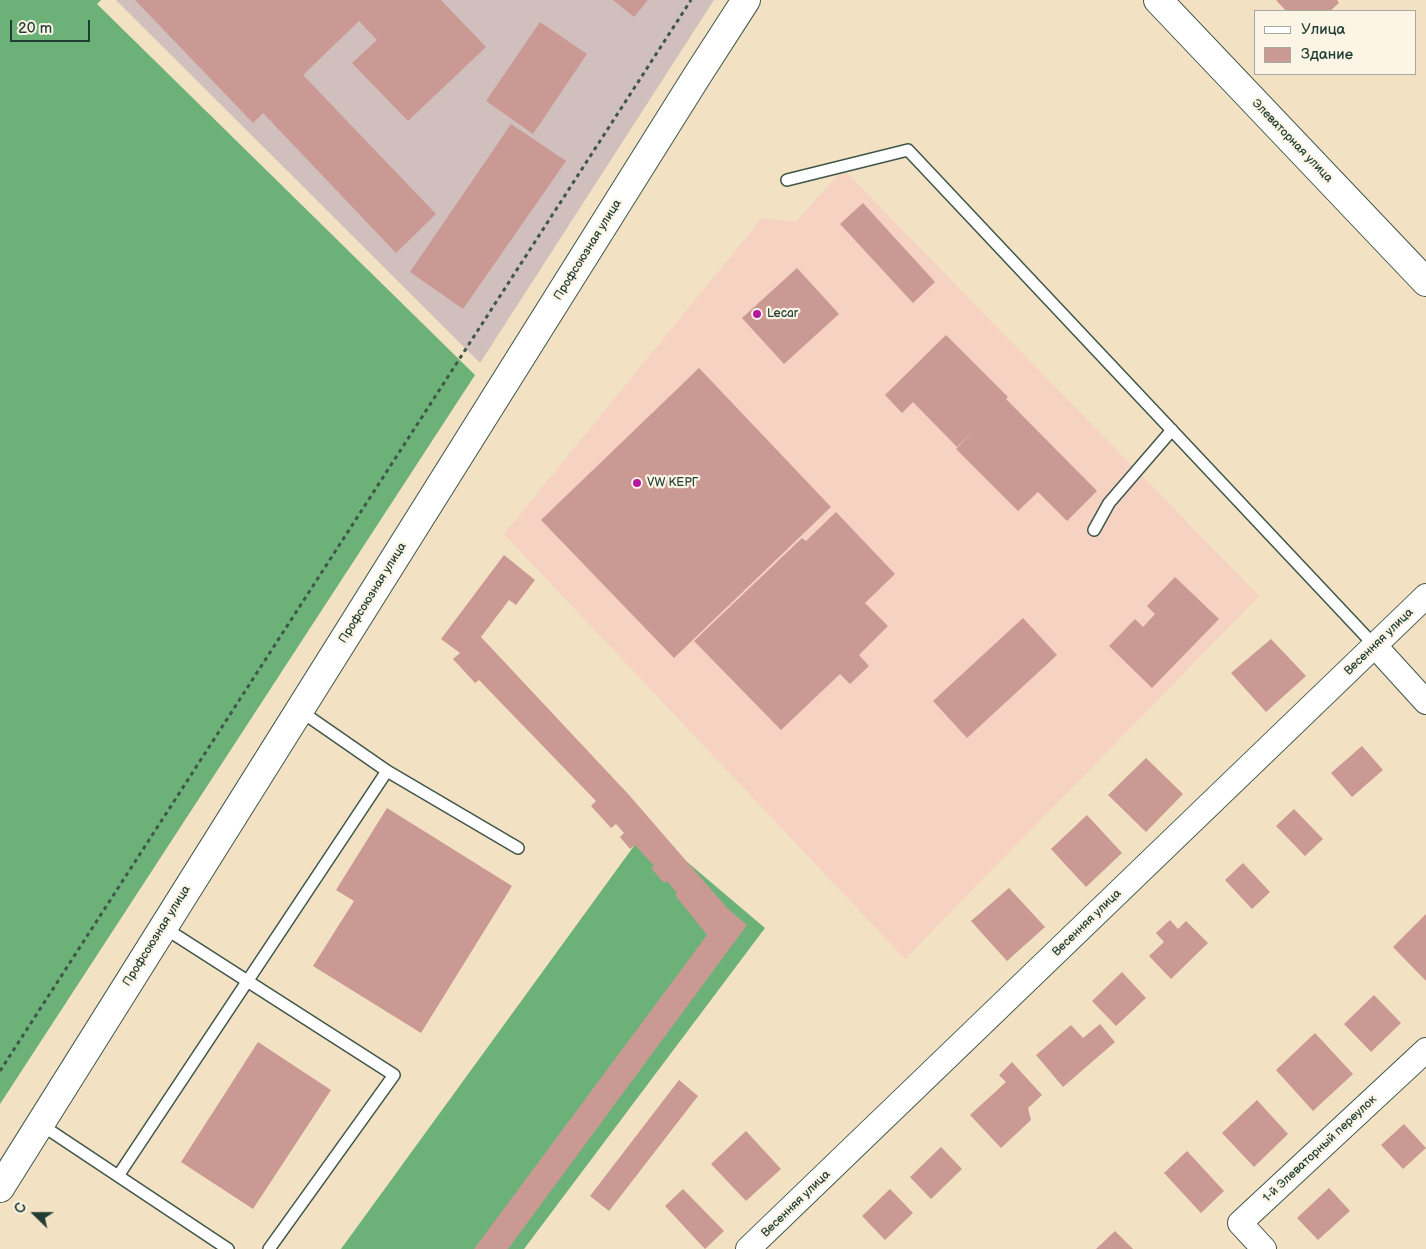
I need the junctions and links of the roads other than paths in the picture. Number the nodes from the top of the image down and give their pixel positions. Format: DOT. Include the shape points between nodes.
graph roads {
  1 [pos="746,0"];
  2 [pos="1158,0"];
  3 [pos="787,180"];
  4 [pos="1426,282"];
  5 [pos="1172,430"];
  6 [pos="1094,530"];
  7 [pos="1426,596"];
  8 [pos="1375,646"];
  9 [pos="1426,702"];
  10 [pos="299,710"];
  11 [pos="387,771"];
  12 [pos="518,848"];
  13 [pos="163,927"];
  14 [pos="248,981"];
  15 [pos="1426,1050"];
  16 [pos="40,1124"];
  17 [pos="118,1176"];
  18 [pos="0,1188"];
  19 [pos="228,1249"];
  20 [pos="269,1249"];
  21 [pos="748,1249"];
  22 [pos="1264,1249"];
  1 -- 10 [label="main road, Профсоюзная улица"];
  2 -- 4 [label="main road, Элеваторная улица"];
  3 -- 5 [label="lane" via="908,150"];
  5 -- 6 [label="lane" via="1109,503"];
  5 -- 8 [label="lane"];
  7 -- 8 [label="street, Весенняя улица"];
  8 -- 9 [label="street"];
  8 -- 21 [label="street, Весенняя улица"];
  10 -- 11 [label="lane"];
  10 -- 13 [label="main road, Профсоюзная улица"];
  11 -- 12 [label="lane"];
  11 -- 14 [label="lane"];
  13 -- 14 [label="lane"];
  13 -- 16 [label="main road, Профсоюзная улица"];
  14 -- 17 [label="lane"];
  14 -- 20 [label="lane" via="394,1074"];
  15 -- 22 [label="street, 1-й Элеваторный переулок" via="1240,1223"];
  16 -- 17 [label="lane"];
  16 -- 18 [label="main road, Профсоюзная улица"];
  17 -- 19 [label="lane"];
}
